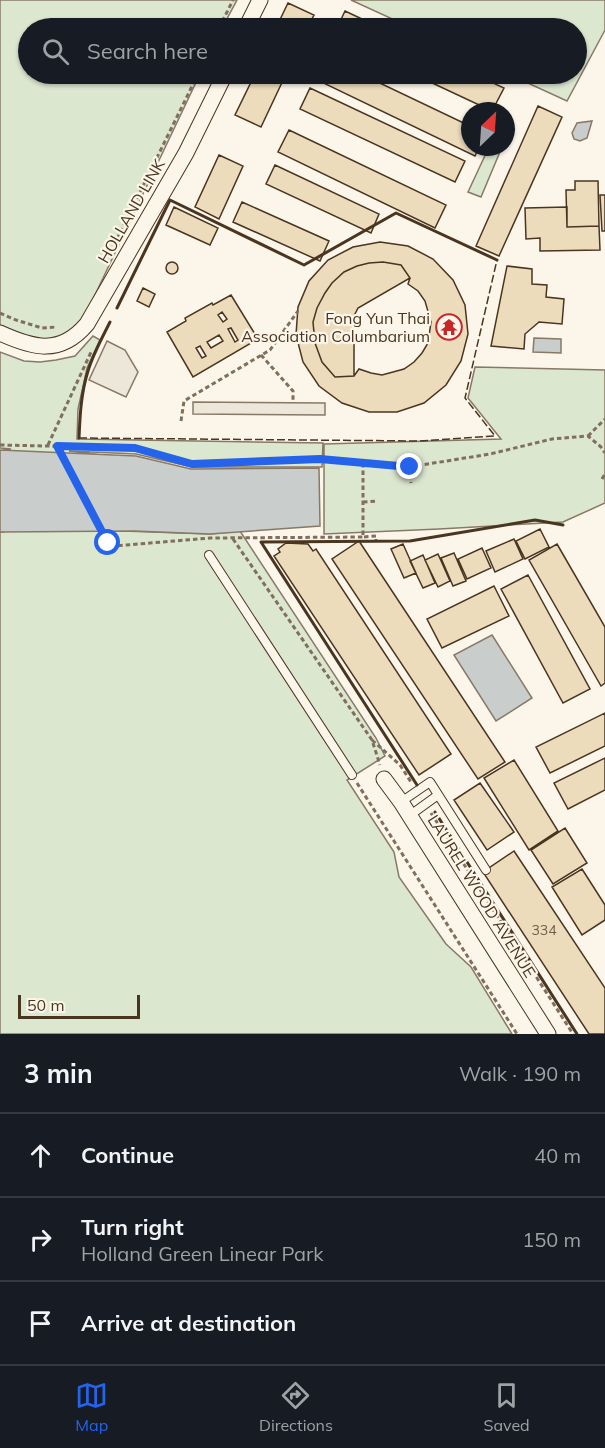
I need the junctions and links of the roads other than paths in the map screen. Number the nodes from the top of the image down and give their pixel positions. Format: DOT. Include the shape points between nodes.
graph roads {
  1 [pos="260,0"];
  2 [pos="251,18"];
  3 [pos="220,84"];
  4 [pos="0,333"];
  5 [pos="209,555"];
  6 [pos="352,775"];
  7 [pos="384,779"];
  8 [pos="438,795"];
  9 [pos="401,802"];
  10 [pos="409,816"];
  11 [pos="486,870"];
  12 [pos="548,1034"];
  1 -- 2 [label="street"];
  3 -- 4 [label="street, HOLLAND LINK" via="186,153 79,334 62,343 35,346"];
  5 -- 6 [label="lane"];
  7 -- 9 [label="street, LAUREL WOOD AVENUE"];
  8 -- 9 [label="lane" via="430,782"];
  8 -- 10 [label="lane"];
  8 -- 11 [label="lane"];
  9 -- 10 [label="street, LAUREL WOOD AVENUE"];
  10 -- 12 [label="street, LAUREL WOOD AVENUE"];
}
